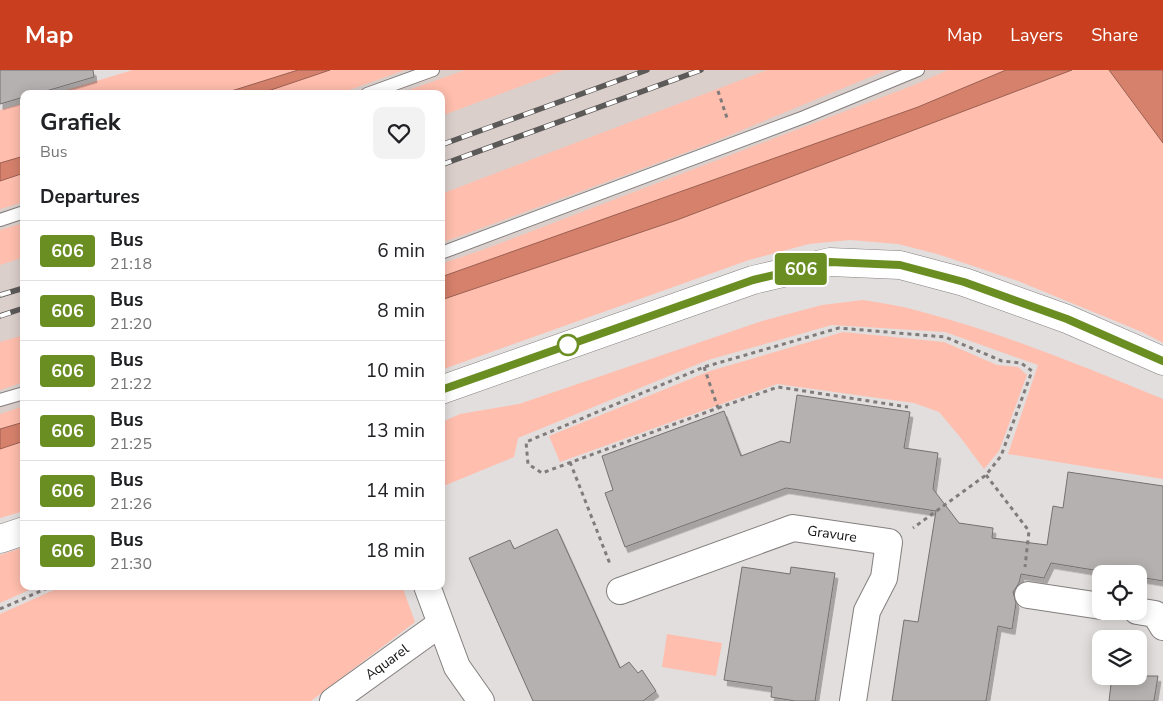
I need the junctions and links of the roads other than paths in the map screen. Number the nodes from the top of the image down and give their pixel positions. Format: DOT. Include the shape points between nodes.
graph roads {
  1 [pos="433,70"];
  2 [pos="918,70"];
  3 [pos="378,90"];
  4 [pos="20,213"];
  5 [pos="0,220"];
  6 [pos="445,252"];
  7 [pos="1163,361"];
  8 [pos="445,389"];
  9 [pos="20,393"];
  10 [pos="0,400"];
  11 [pos="20,532"];
  12 [pos="0,539"];
  13 [pos="428,590"];
  14 [pos="620,591"];
  15 [pos="1028,595"];
  16 [pos="1092,605"];
  17 [pos="1147,613"];
  18 [pos="440,624"];
  19 [pos="1163,627"];
  20 [pos="333,701"];
  21 [pos="481,701"];
  22 [pos="853,701"];
  1 -- 3 [label="lane"];
  2 -- 6 [label="lane" via="804,117"];
  4 -- 5 [label="lane"];
  7 -- 8 [label="main road" via="1067,319 964,282 900,265 830,262 753,280"];
  9 -- 10 [label="lane"];
  11 -- 12 [label="main road"];
  13 -- 18 [label="street"];
  14 -- 22 [label="street, Gravure" via="794,528 889,542 884,578 867,611"];
  15 -- 16 [label="street"];
  17 -- 19 [label="street" via="1155,614"];
  18 -- 20 [label="street, Aquarel"];
  18 -- 21 [label="street" via="457,668"];
}
